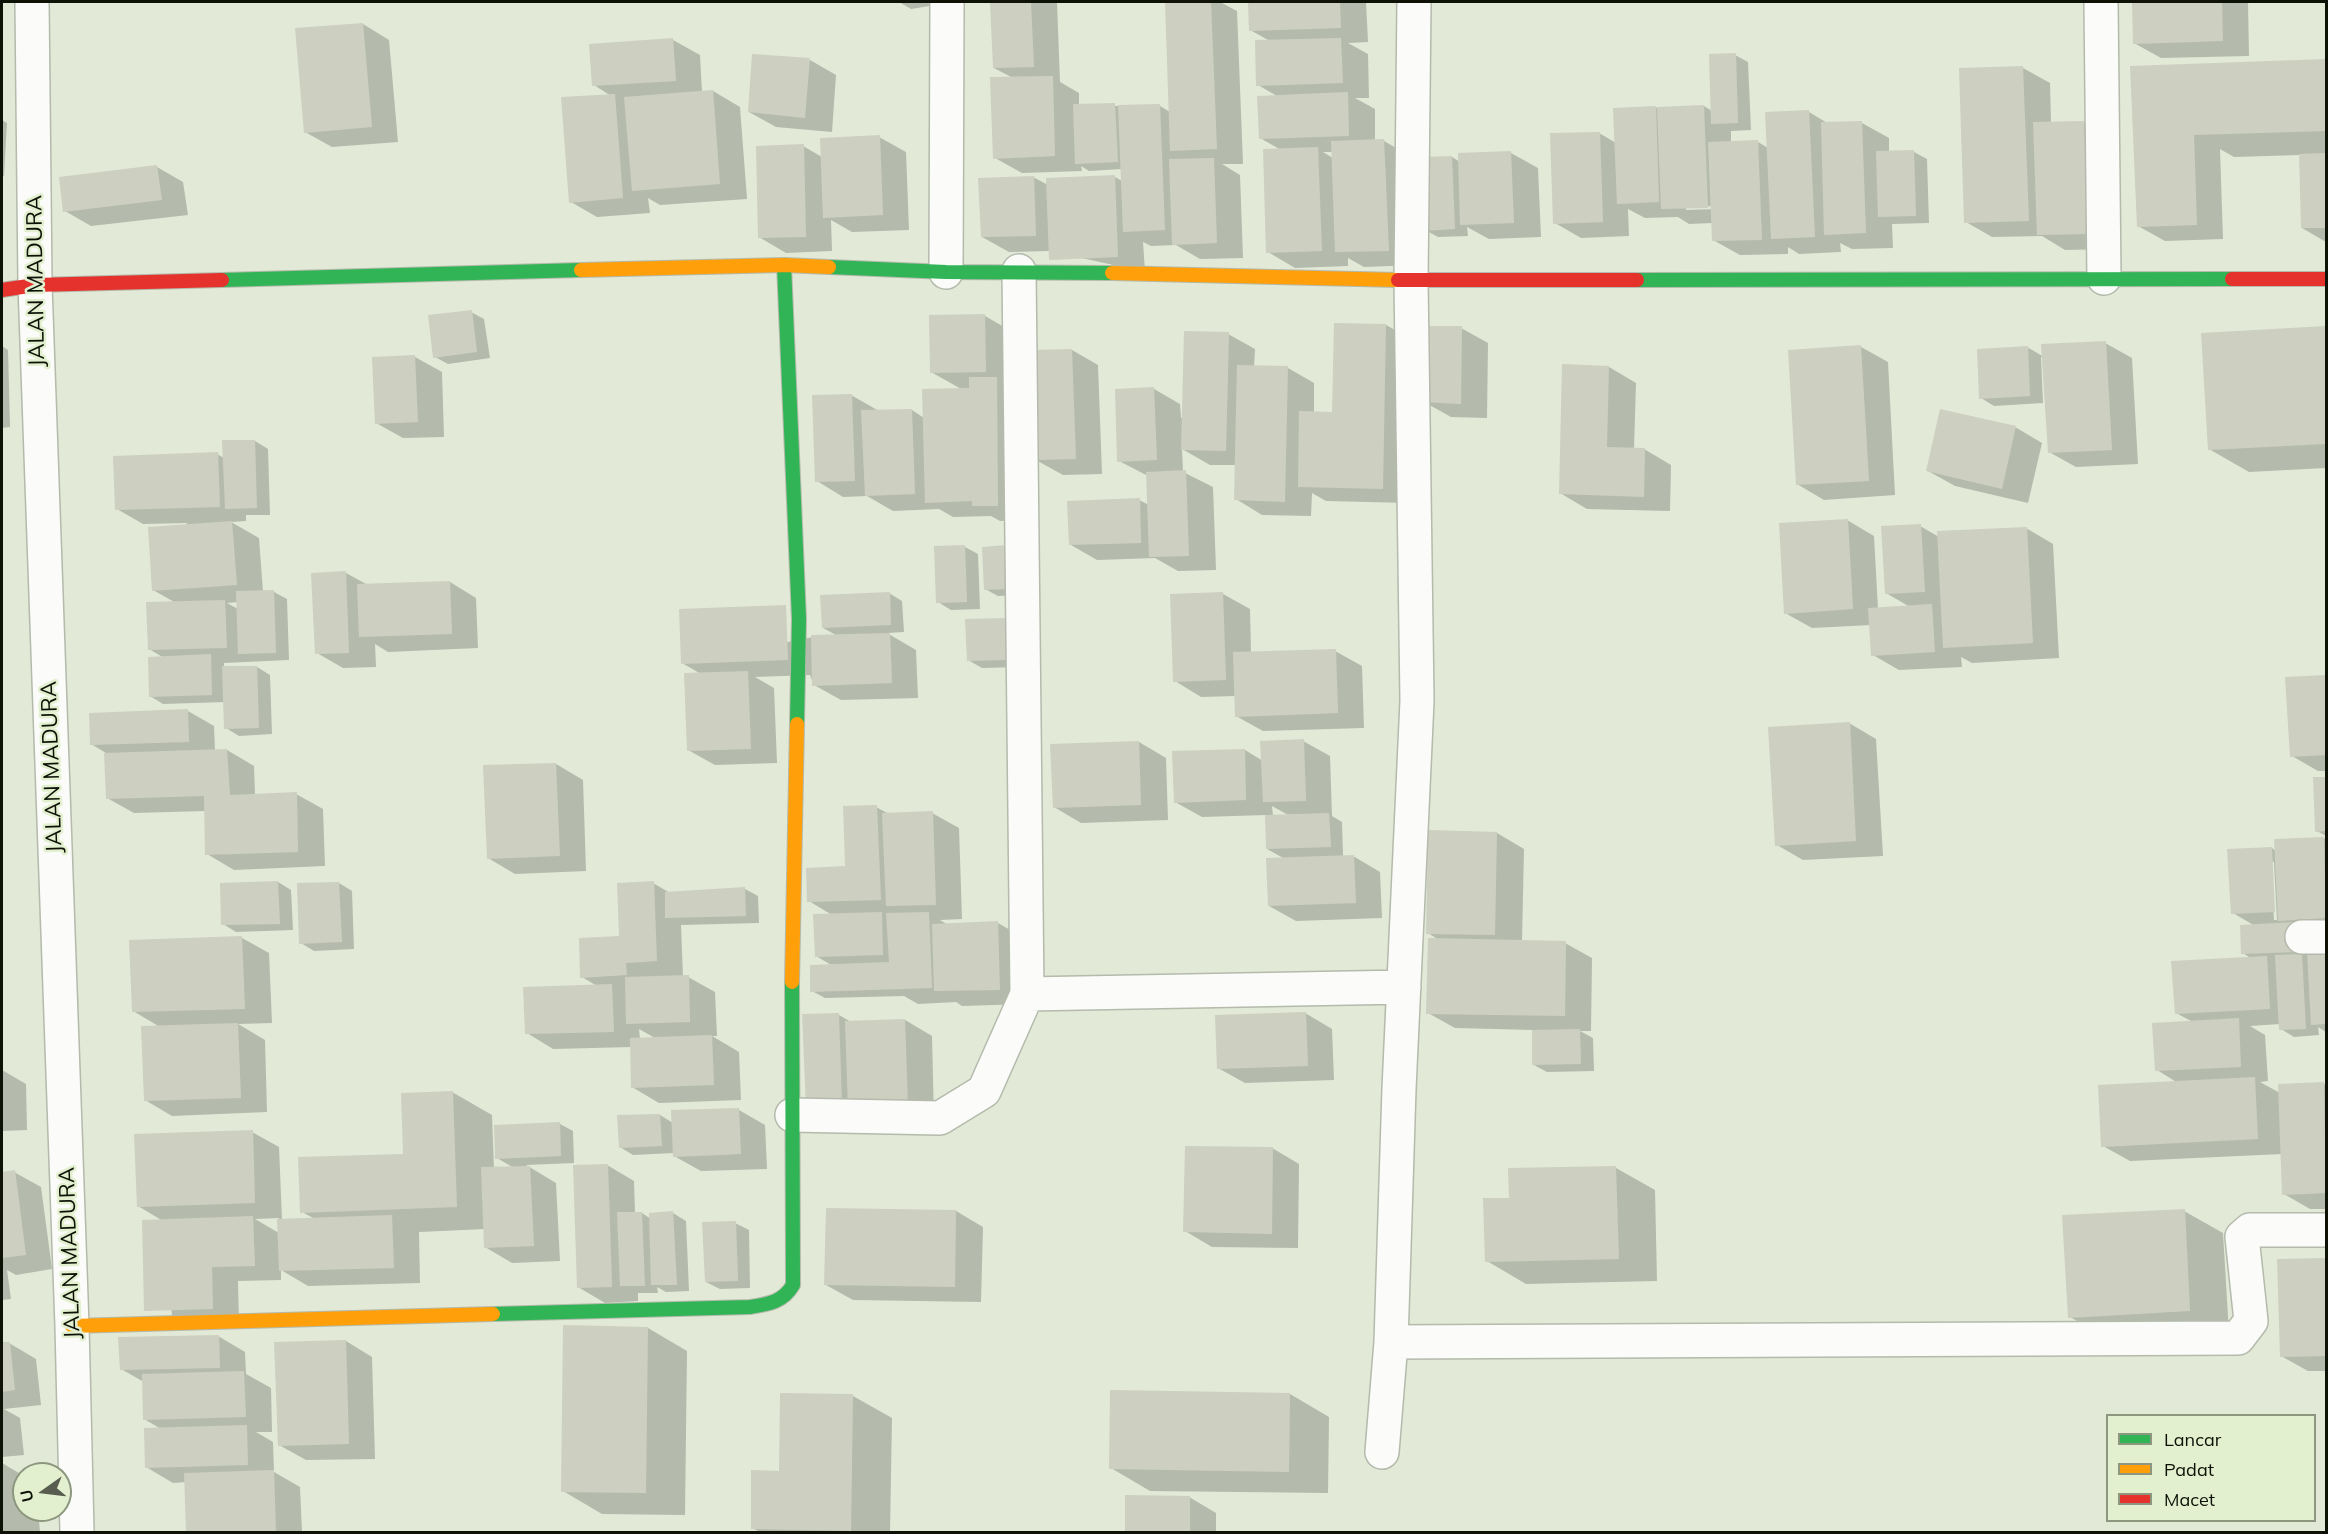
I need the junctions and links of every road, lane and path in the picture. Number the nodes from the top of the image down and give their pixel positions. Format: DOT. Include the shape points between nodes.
graph roads {
  1 [pos="32,2"];
  2 [pos="947,2"];
  3 [pos="1414,2"];
  4 [pos="2101,2"];
  5 [pos="784,265"];
  6 [pos="1019,271"];
  7 [pos="946,272"];
  8 [pos="2104,278"];
  9 [pos="2326,279"];
  10 [pos="1411,280"];
  11 [pos="34,285"];
  12 [pos="2,290"];
  13 [pos="1404,987"];
  14 [pos="1027,994"];
  15 [pos="792,1115"];
  16 [pos="2326,1230"];
  17 [pos="72,1326"];
  18 [pos="1390,1342"];
  19 [pos="1382,1452"];
  20 [pos="77,1533"];
  1 -- 11 [label="street, JALAN MADURA"];
  2 -- 7 [label="street"];
  3 -- 10 [label="street"];
  4 -- 8 [label="street"];
  5 -- 7 [label="street"];
  5 -- 11 [label="street"];
  5 -- 15 [label="street" via="799,619"];
  6 -- 7 [label="street"];
  6 -- 10 [label="street"];
  6 -- 14 [label="street"];
  8 -- 9 [label="street"];
  8 -- 10 [label="street"];
  10 -- 13 [label="street" via="1417,701"];
  11 -- 12 [label="street"];
  11 -- 17 [label="street, JALAN MADURA"];
  13 -- 14 [label="street"];
  13 -- 18 [label="street"];
  14 -- 15 [label="street" via="984,1091 940,1118"];
  15 -- 17 [label="street" via="793,1285 787,1297 772,1304"];
  16 -- 18 [label="street" via="2250,1230 2242,1237 2251,1321 2238,1338"];
  17 -- 20 [label="street, JALAN MADURA"];
  18 -- 19 [label="street"];
}
